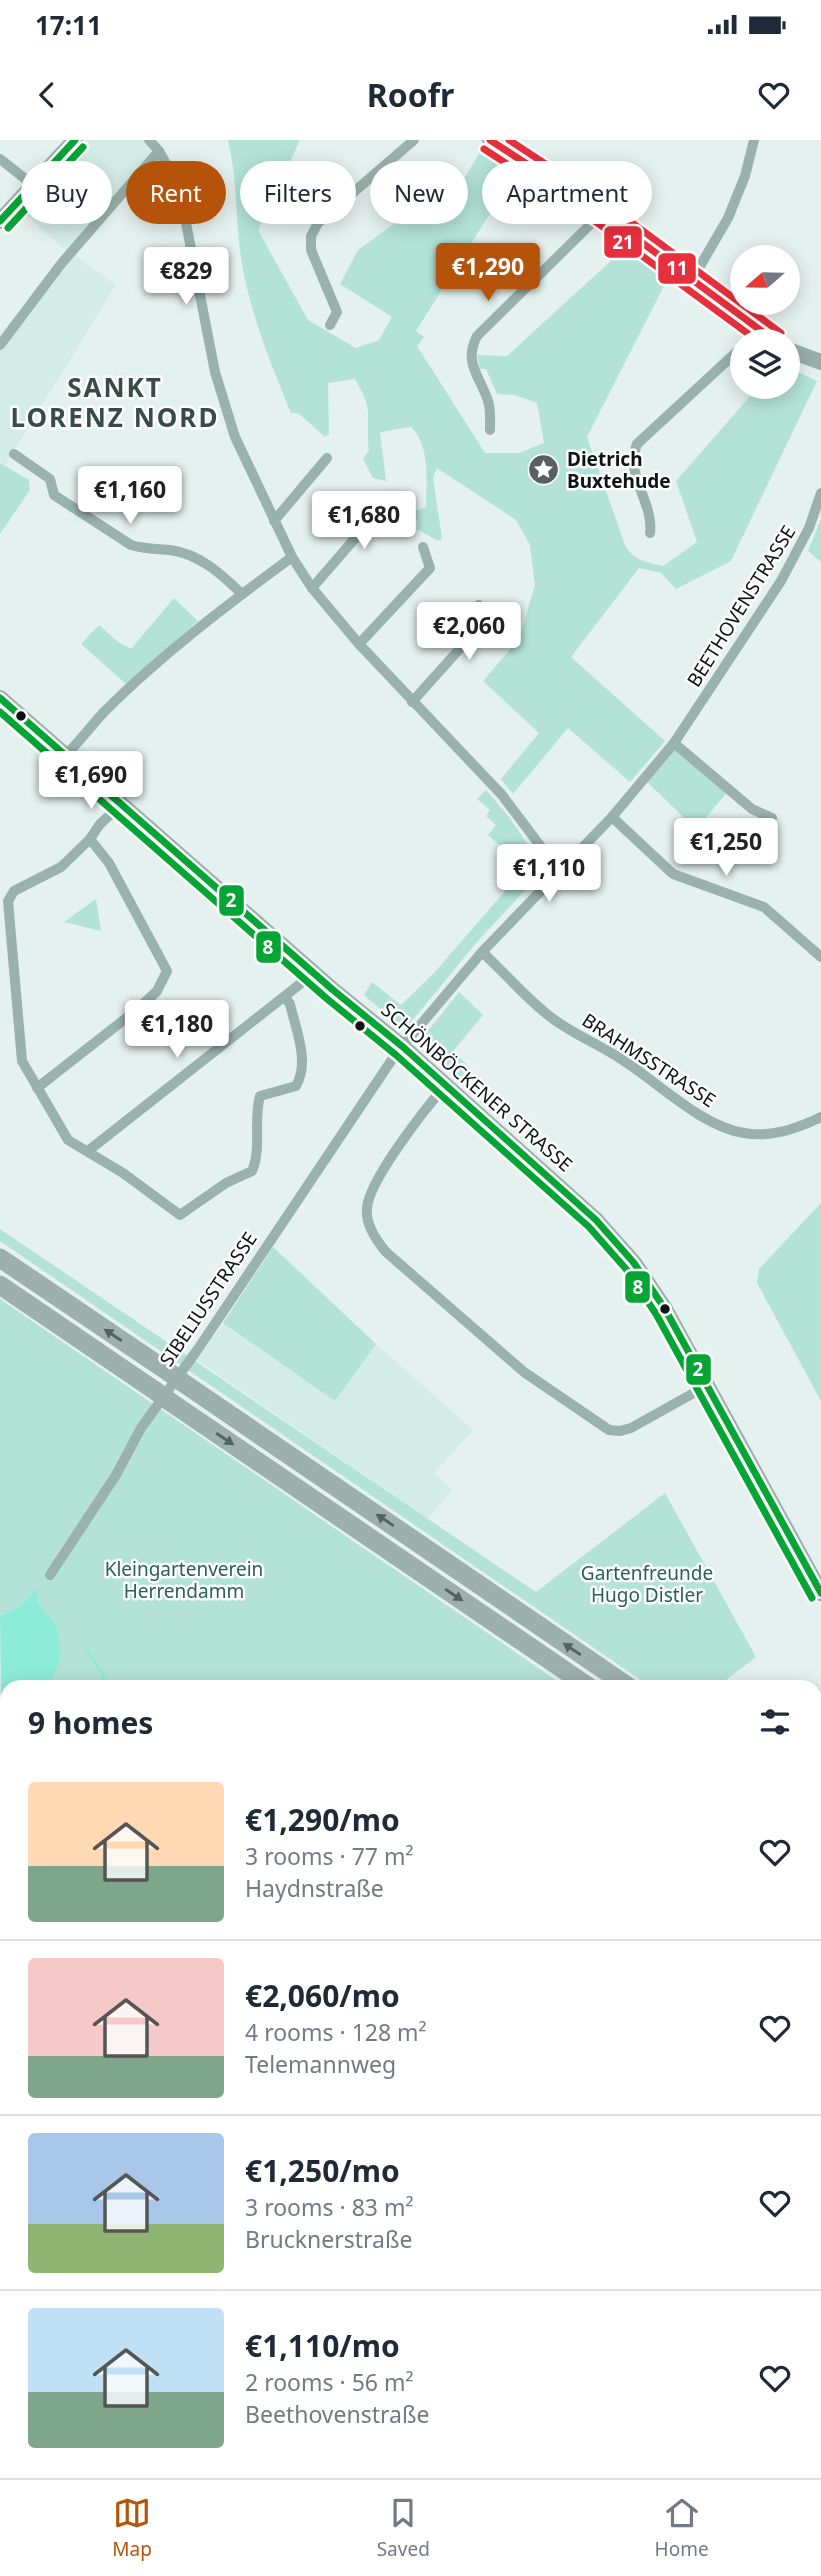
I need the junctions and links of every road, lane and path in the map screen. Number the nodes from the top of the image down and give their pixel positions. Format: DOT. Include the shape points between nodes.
graph roads {
  1 [pos="75,140"];
  2 [pos="149,140"];
  3 [pos="414,140"];
  4 [pos="490,140"];
  5 [pos="754,140"];
  6 [pos="159,150"];
  7 [pos="0,159"];
  8 [pos="55,161"];
  9 [pos="522,161"];
  10 [pos="21,176"];
  11 [pos="21,198"];
  12 [pos="0,221"];
  13 [pos="591,224"];
  14 [pos="617,224"];
  15 [pos="692,280"];
  16 [pos="330,325"];
  17 [pos="747,329"];
  18 [pos="0,345"];
  19 [pos="800,354"];
  20 [pos="730,358"];
  21 [pos="821,362"];
  22 [pos="490,430"];
  23 [pos="14,454"];
  24 [pos="327,458"];
  25 [pos="821,493"];
  26 [pos="374,504"];
  27 [pos="274,521"];
  28 [pos="650,533"];
  29 [pos="423,547"];
  30 [pos="292,557"];
  31 [pos="312,588"];
  32 [pos="242,594"];
  33 [pos="479,605"];
  34 [pos="359,644"];
  35 [pos="0,698"];
  36 [pos="412,702"];
  37 [pos="674,743"];
  38 [pos="65,756"];
  39 [pos="121,804"];
  40 [pos="612,817"];
  41 [pos="772,818"];
  42 [pos="90,839"];
  43 [pos="560,872"];
  44 [pos="482,952"];
  45 [pos="821,957"];
  46 [pos="314,973"];
  47 [pos="285,997"];
  48 [pos="403,1047"];
  49 [pos="445,1086"];
  50 [pos="37,1088"];
  51 [pos="821,1117"];
  52 [pos="88,1151"];
  53 [pos="0,1258"];
  54 [pos="0,1285"];
  55 [pos="708,1385"];
  56 [pos="50,1575"];
  57 [pos="821,1594"];
  58 [pos="579,1680"];
  59 [pos="619,1680"];
  1 -- 8 [label="main road"];
  2 -- 6 [label="street"];
  3 -- 16 [label="street" via="318,223 312,236 312,250 337,312"];
  4 -- 9 [label="main road"];
  5 -- 15 [label="street" via="733,208"];
  6 -- 18 [label="street" via="61,264"];
  6 -- 27 [label="street" via="179,187 215,372 235,437"];
  7 -- 10 [label="street"];
  11 -- 12 [label="main road"];
  13 -- 22 [label="street" via="477,336 471,349 472,364 489,404"];
  14 -- 15 [label="main road"];
  15 -- 17 [label="main road"];
  19 -- 21 [label="main road"];
  20 -- 28 [label="street" via="637,444 633,464 652,518"];
  23 -- 32 [label="street" via="50,479 54,495 131,545 187,554 205,562"];
  24 -- 27 [label="street"];
  25 -- 37 [label="street, BEETHOVENSTRASSE" via="809,528 781,581"];
  26 -- 31 [label="street" via="377,513"];
  27 -- 30 [label="street"];
  29 -- 34 [label="street" via="430,568"];
  30 -- 31 [label="street"];
  30 -- 32 [label="street"];
  31 -- 34 [label="street"];
  32 -- 38 [label="street" via="104,712"];
  33 -- 36 [label="street" via="481,625"];
  34 -- 36 [label="street"];
  35 -- 38 [label="main road, SCHÖNBÖCKENER STRASSE"];
  36 -- 43 [label="street" via="502,795"];
  37 -- 40 [label="street, BEETHOVENSTRASSE"];
  37 -- 41 [label="street" via="752,809"];
  38 -- 39 [label="main road, SCHÖNBÖCKENER STRASSE"];
  39 -- 42 [label="street"];
  39 -- 46 [label="main road, SCHÖNBÖCKENER STRASSE"];
  40 -- 43 [label="street, BEETHOVENSTRASSE"];
  40 -- 45 [label="street" via="673,874 764,907"];
  42 -- 50 [label="street" via="61,867 14,891 8,901 22,1061"];
  42 -- 50 [label="street" via="109,863 167,971 148,1000"];
  43 -- 44 [label="street, BEETHOVENSTRASSE"];
  44 -- 48 [label="street, BEETHOVENSTRASSE"];
  44 -- 51 [label="street, BRAHMSSTRASSE" via="561,1025 622,1059 707,1120 759,1135 790,1131"];
  46 -- 47 [label="street"];
  46 -- 48 [label="main road, SCHÖNBÖCKENER STRASSE"];
  47 -- 52 [label="street"];
  47 -- 52 [label="street" via="303,1064 302,1076 296,1086 260,1096 252,1171 180,1215"];
  48 -- 49 [label="main road, SCHÖNBÖCKENER STRASSE"];
  48 -- 56 [label="street, SIBELIUSSTRASSE" via="141,1428"];
  49 -- 55 [label="main road, SCHÖNBÖCKENER STRASSE" via="556,1183 632,1261"];
  49 -- 55 [label="street" via="401,1142 372,1192 368,1222 376,1241 515,1365 609,1430 631,1428"];
  50 -- 52 [label="street" via="68,1140"];
  59 -- 53 [label="highway, one-way"];
  54 -- 58 [label="highway, one-way"];
  55 -- 57 [label="main road, SCHÖNBÖCKENER STRASSE"];
}
